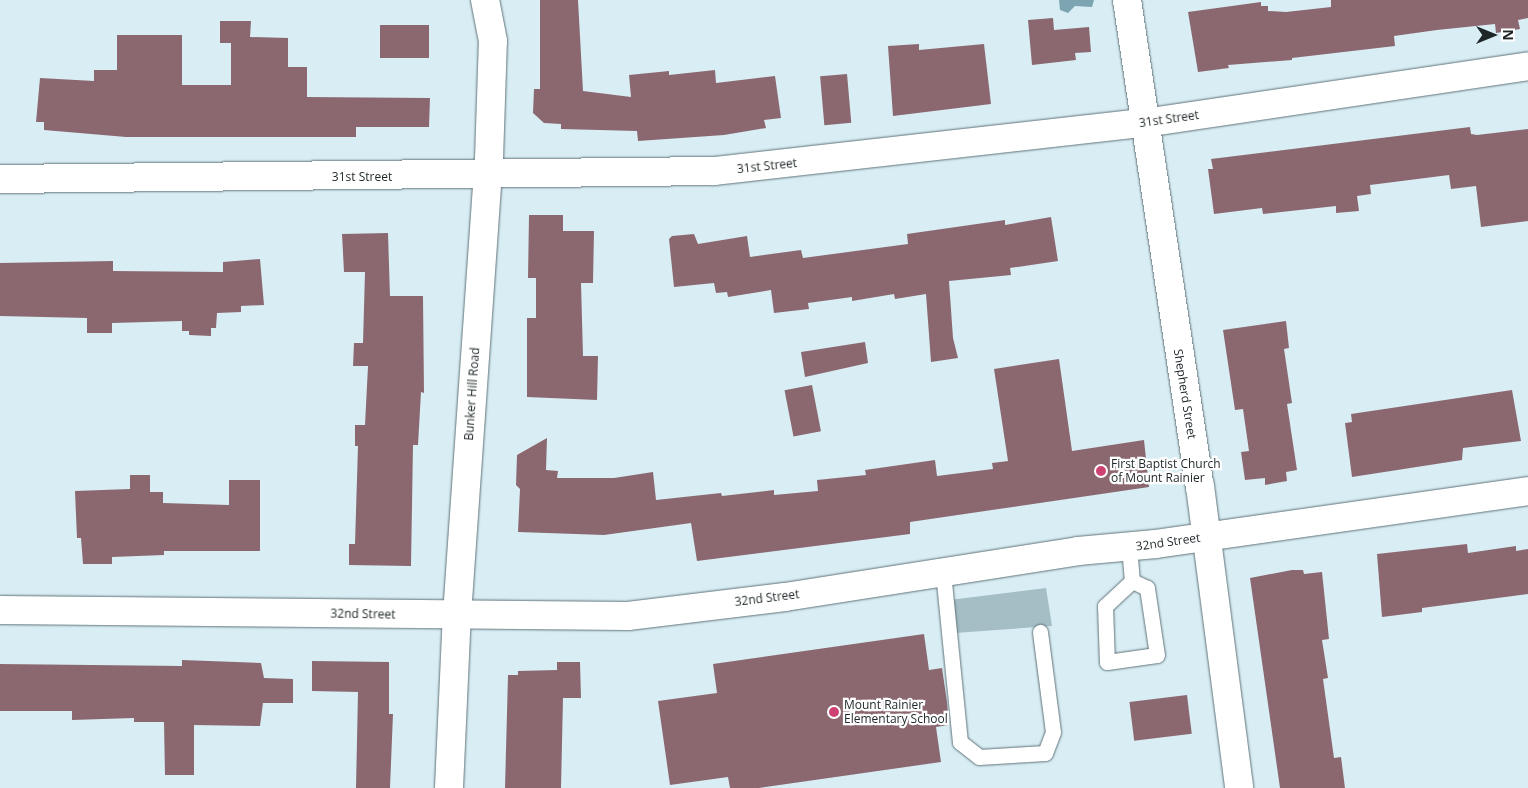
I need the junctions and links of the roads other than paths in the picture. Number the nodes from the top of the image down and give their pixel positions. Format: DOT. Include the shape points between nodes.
graph roads {
  1 [pos="485,0"];
  2 [pos="1127,0"];
  3 [pos="1528,66"];
  4 [pos="1144,123"];
  5 [pos="488,176"];
  6 [pos="0,179"];
  7 [pos="1528,491"];
  8 [pos="1206,537"];
  9 [pos="1129,547"];
  10 [pos="943,572"];
  11 [pos="1132,580"];
  12 [pos="0,610"];
  13 [pos="457,615"];
  14 [pos="1040,632"];
  15 [pos="449,788"];
  16 [pos="1239,788"];
  1 -- 5 [label="street, Bunker Hill Road" via="493,41"];
  2 -- 4 [label="street, Shepherd Street"];
  3 -- 4 [label="street, 31st Street"];
  4 -- 5 [label="street, 31st Street" via="714,171"];
  4 -- 8 [label="street, Shepherd Street"];
  5 -- 6 [label="street, 31st Street"];
  5 -- 13 [label="street, Bunker Hill Road"];
  7 -- 8 [label="street, 32nd Street"];
  8 -- 9 [label="street, 32nd Street"];
  8 -- 16 [label="street, Shepherd Street"];
  9 -- 10 [label="street, 32nd Street" via="1078,551"];
  9 -- 11 [label="lane"];
  10 -- 13 [label="street, 32nd Street" via="785,597 628,616"];
  10 -- 14 [label="lane" via="960,742 979,757 1045,753 1052,732"];
  11 -- 11 [label="lane" via="1105,606 1107,662 1156,655 1147,588"];
  12 -- 13 [label="street, 32nd Street"];
  13 -- 15 [label="street, Bunker Hill Road"];
}
